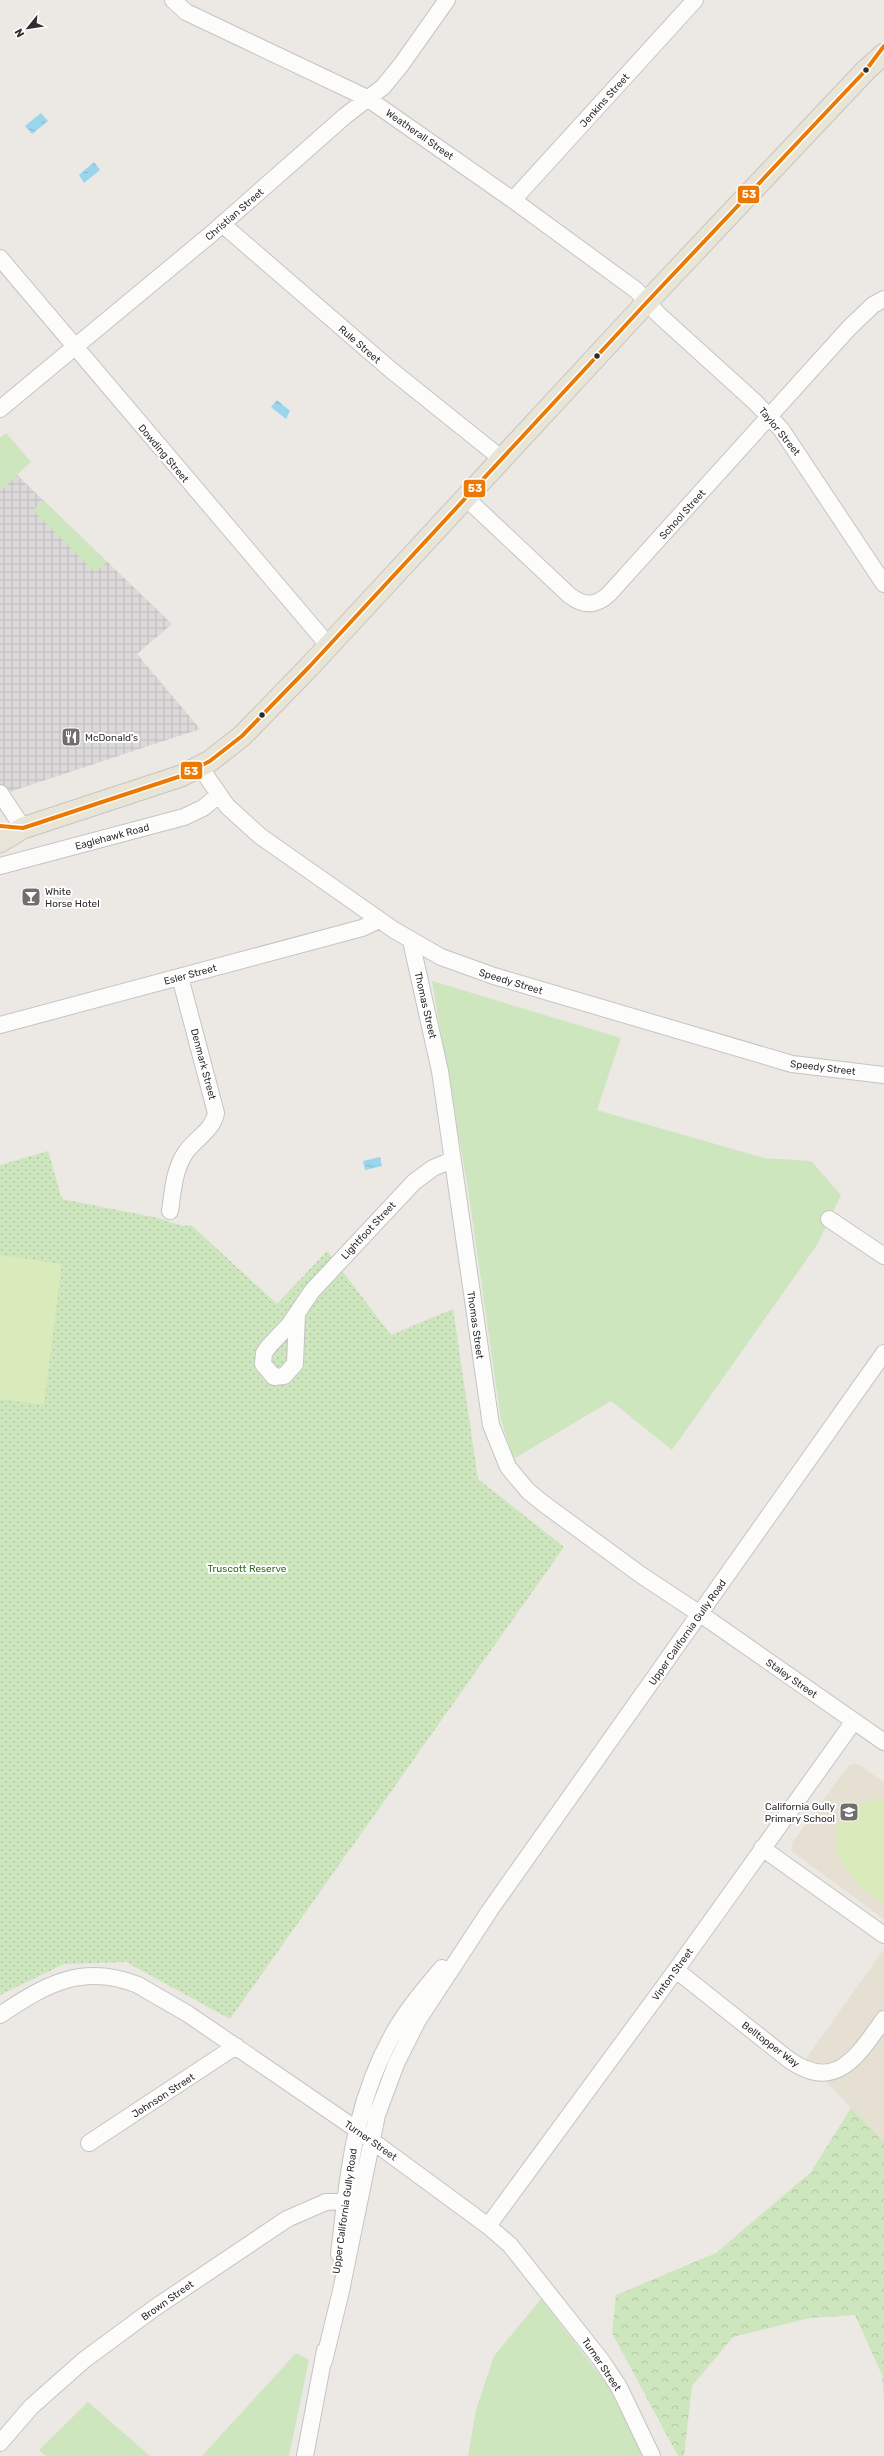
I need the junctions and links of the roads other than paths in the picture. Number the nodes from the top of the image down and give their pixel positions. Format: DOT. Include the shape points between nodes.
graph roads {
  1 [pos="173,0"];
  2 [pos="447,0"];
  3 [pos="695,0"];
  4 [pos="884,46"];
  5 [pos="884,54"];
  6 [pos="866,70"];
  7 [pos="367,98"];
  8 [pos="513,200"];
  9 [pos="222,224"];
  10 [pos="0,258"];
  11 [pos="884,300"];
  12 [pos="647,302"];
  13 [pos="74,346"];
  14 [pos="0,409"];
  15 [pos="770,416"];
  16 [pos="502,459"];
  17 [pos="466,498"];
  18 [pos="884,584"];
  19 [pos="329,646"];
  20 [pos="200,766"];
  21 [pos="0,793"];
  22 [pos="219,795"];
  23 [pos="6,833"];
  24 [pos="0,866"];
  25 [pos="379,920"];
  26 [pos="411,941"];
  27 [pos="180,977"];
  28 [pos="0,1025"];
  29 [pos="884,1075"];
  30 [pos="452,1160"];
  31 [pos="170,1211"];
  32 [pos="829,1219"];
  33 [pos="884,1256"];
  34 [pos="297,1314"];
  35 [pos="884,1353"];
  36 [pos="700,1614"];
  37 [pos="854,1721"];
  38 [pos="884,1742"];
  39 [pos="762,1848"];
  40 [pos="490,1910"];
  41 [pos="884,1935"];
  42 [pos="676,1970"];
  43 [pos="0,2015"];
  44 [pos="884,2020"];
  45 [pos="236,2046"];
  46 [pos="356,2129"];
  47 [pos="371,2140"];
  48 [pos="89,2143"];
  49 [pos="351,2199"];
  50 [pos="488,2226"];
  51 [pos="0,2443"];
  52 [pos="305,2456"];
  53 [pos="652,2456"];
  1 -- 7 [label="street, Weatherall Street" via="186,12"];
  2 -- 7 [label="street, Christian Street" via="393,77"];
  3 -- 8 [label="street, Jenkins Street"];
  4 -- 6 [label="main road"];
  5 -- 6 [label="main road"];
  6 -- 12 [label="main road"];
  7 -- 8 [label="street, Weatherall Street"];
  7 -- 9 [label="street, Christian Street"];
  8 -- 12 [label="street, Weatherall Street" via="623,279"];
  9 -- 13 [label="street, Christian Street"];
  9 -- 16 [label="street, Rule Street" via="391,370"];
  10 -- 13 [label="street, Dowding Street"];
  11 -- 15 [label="street, School Street" via="873,305 862,315"];
  12 -- 15 [label="street, Taylor Street"];
  12 -- 16 [label="main road"];
  13 -- 14 [label="street, Christian Street"];
  13 -- 19 [label="street, Dowding Street"];
  15 -- 17 [label="street, School Street" via="609,594 597,603 583,603 569,595"];
  15 -- 18 [label="street, Taylor Street" via="794,446"];
  16 -- 17 [label="main road"];
  17 -- 19 [label="main road"];
  19 -- 20 [label="main road" via="252,726 230,746"];
  20 -- 22 [label="street, Speedy Street"];
  20 -- 23 [label="main road" via="138,792"];
  21 -- 23 [label="street"];
  22 -- 24 [label="street, Eaglehawk Road" via="203,808 184,818"];
  22 -- 25 [label="street, Speedy Street" via="242,821 260,836"];
  25 -- 26 [label="street, Speedy Street"];
  25 -- 27 [label="street, Esler Street" via="362,928"];
  26 -- 29 [label="street, Speedy Street" via="441,957 494,976 762,1056 812,1067"];
  26 -- 30 [label="street, Thomas Street" via="436,1051"];
  27 -- 28 [label="street, Esler Street"];
  27 -- 31 [label="street, Denmark Street" via="216,1113 212,1125 181,1161"];
  30 -- 34 [label="street, Lightfoot Street" via="433,1168 403,1193 316,1286"];
  30 -- 36 [label="street, Thomas Street" via="491,1425 501,1455 516,1478 544,1504 641,1575"];
  32 -- 33 [label="street"];
  35 -- 36 [label="street, Upper California Gully Road"];
  36 -- 37 [label="street, Staley Street"];
  36 -- 40 [label="street, Upper California Gully Road"];
  37 -- 38 [label="street, Staley Street"];
  37 -- 39 [label="street, Vinton Street"];
  39 -- 41 [label="street"];
  39 -- 42 [label="street, Vinton Street"];
  40 -- 46 [label="street, Upper California Gully Road" via="421,1993 400,2023 376,2068"];
  40 -- 47 [label="street, Upper California Gully Road" via="406,2042 386,2088"];
  42 -- 44 [label="street, Belltopper Way" via="804,2069 825,2072 845,2067 857,2056"];
  42 -- 50 [label="street, Vinton Street"];
  43 -- 45 [label="street, Turner Street" via="52,1984 88,1975 106,1976 121,1978 138,1985"];
  45 -- 46 [label="street, Turner Street"];
  45 -- 48 [label="street, Johnson Street"];
  46 -- 47 [label="street, Turner Street"];
  46 -- 49 [label="street, Upper California Gully Road"];
  47 -- 49 [label="street, Upper California Gully Road"];
  47 -- 50 [label="street, Turner Street"];
  49 -- 51 [label="street, Brown Street" via="326,2202 287,2219 156,2307 72,2371 31,2407"];
  49 -- 52 [label="street, Upper California Gully Road" via="341,2291"];
  50 -- 53 [label="street, Turner Street" via="525,2261 602,2360 619,2387"];
}
